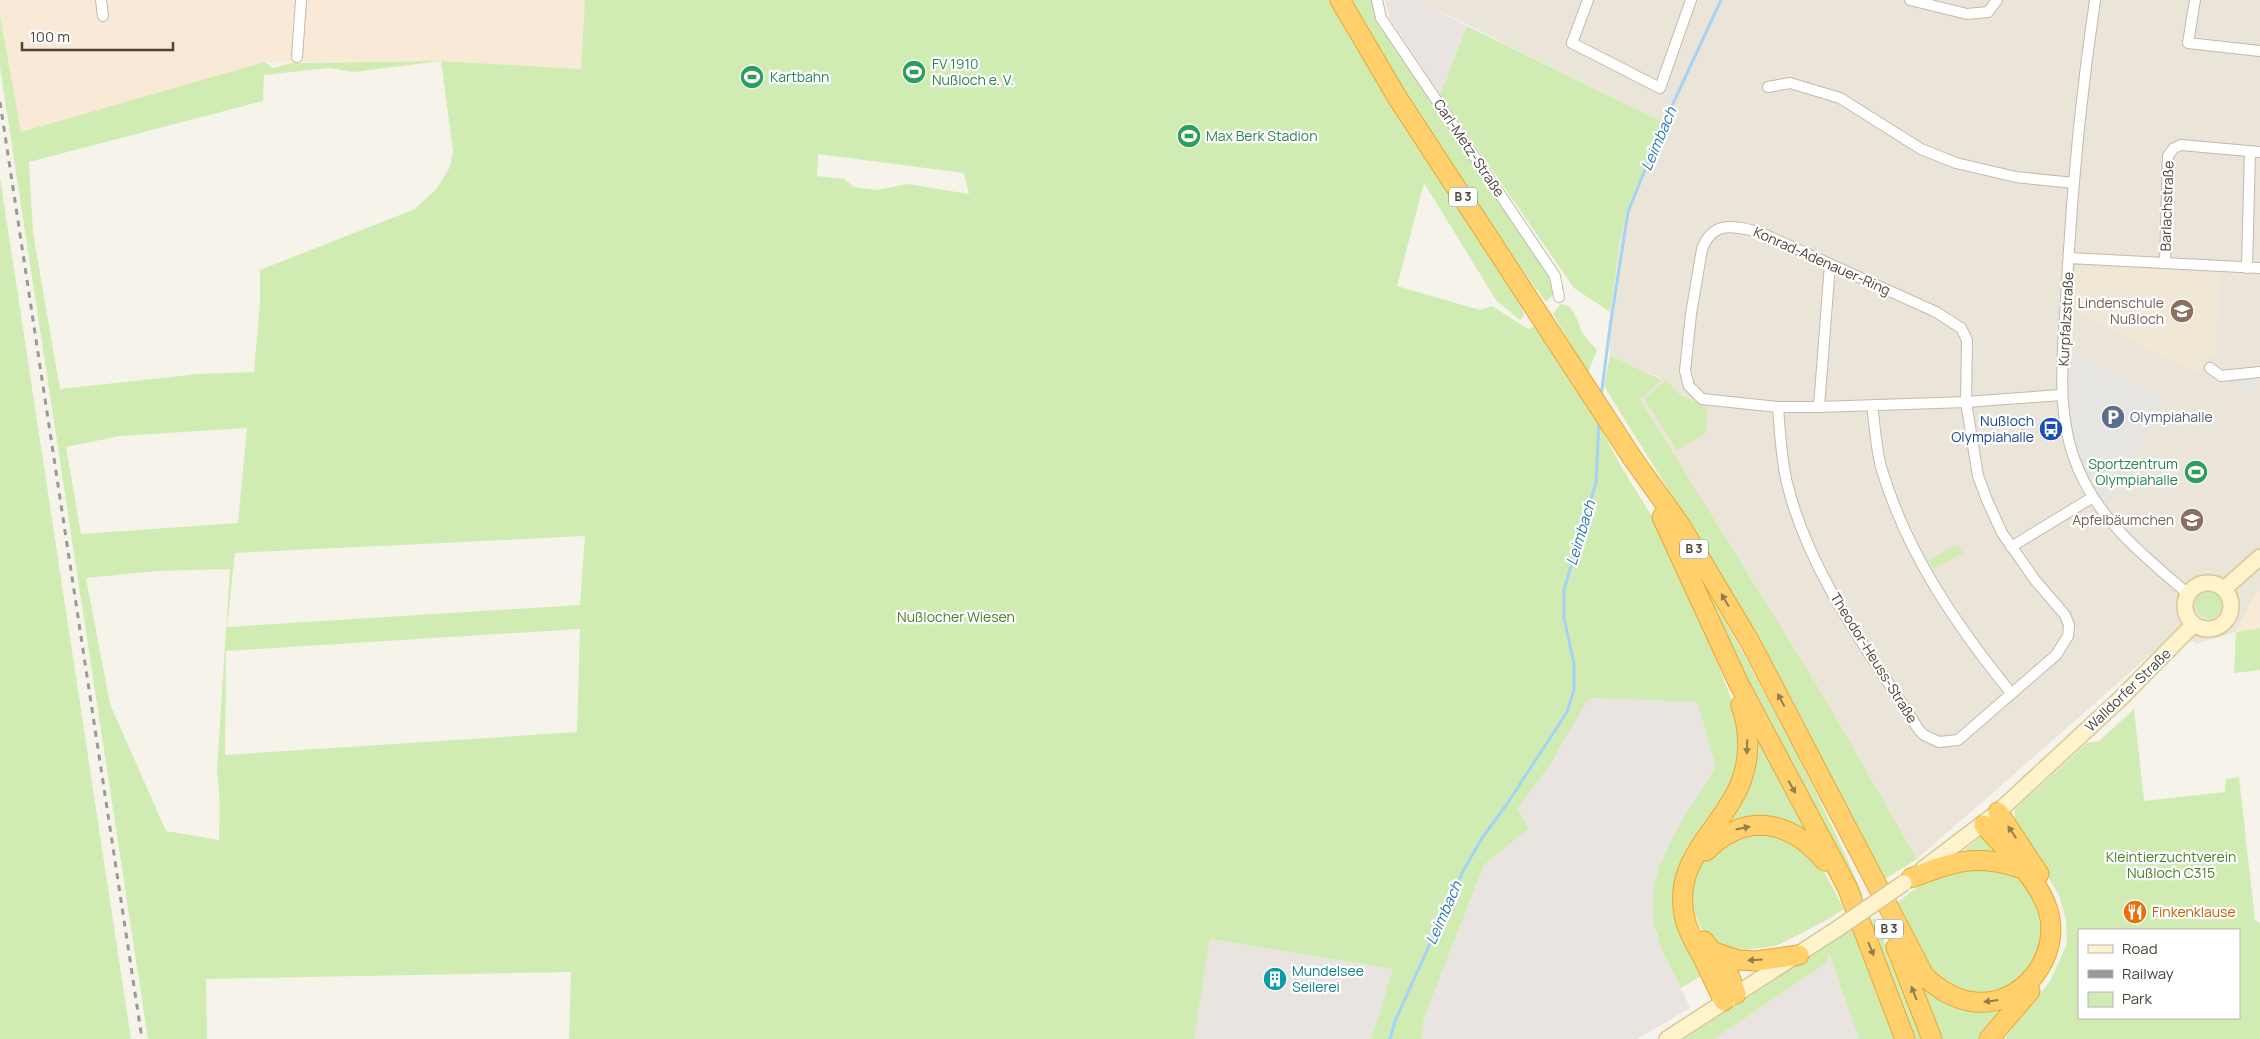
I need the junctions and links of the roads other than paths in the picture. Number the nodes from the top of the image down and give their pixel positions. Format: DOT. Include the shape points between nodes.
graph roads {
  1 [pos="101,0"];
  2 [pos="301,0"];
  3 [pos="1340,0"];
  4 [pos="1377,0"];
  5 [pos="1588,0"];
  6 [pos="1692,0"];
  7 [pos="1910,0"];
  8 [pos="1997,0"];
  9 [pos="2095,0"];
  10 [pos="2195,0"];
  11 [pos="103,16"];
  12 [pos="2260,51"];
  13 [pos="297,57"];
  14 [pos="1768,87"];
  15 [pos="2255,151"];
  16 [pos="2074,183"];
  17 [pos="2069,258"];
  18 [pos="2165,262"];
  19 [pos="1830,264"];
  20 [pos="2247,268"];
  21 [pos="2260,268"];
  22 [pos="1559,297"];
  23 [pos="2210,368"];
  24 [pos="2260,372"];
  25 [pos="2061,395"];
  26 [pos="1966,402"];
  27 [pos="1872,406"];
  28 [pos="1819,407"];
  29 [pos="1778,408"];
  30 [pos="1633,458"];
  31 [pos="2093,497"];
  32 [pos="2011,546"];
  33 [pos="2260,557"];
  34 [pos="2224,589"];
  35 [pos="2188,594"];
  36 [pos="2194,624"];
  37 [pos="1738,682"];
  38 [pos="2011,693"];
  39 [pos="1998,812"];
  40 [pos="1842,822"];
  41 [pos="1984,825"];
  42 [pos="2021,868"];
  43 [pos="1908,881"];
  44 [pos="1847,887"];
  45 [pos="1711,951"];
  46 [pos="1799,955"];
  47 [pos="1730,998"];
  48 [pos="1667,1039"];
  49 [pos="1905,1039"];
  50 [pos="1932,1039"];
  51 [pos="1989,1039"];
  1 -- 11 [label="street"];
  2 -- 13 [label="street"];
  3 -- 30 [label="highway, B 3" via="1397,97"];
  4 -- 22 [label="street, Carl-Metz-Straße" via="1381,18 1555,276"];
  5 -- 6 [label="street" via="1572,43 1660,88"];
  7 -- 8 [label="street" via="1968,14 1988,12"];
  9 -- 16 [label="street, Kurpfalzstraße" via="2081,92"];
  10 -- 12 [label="street" via="2188,43"];
  14 -- 16 [label="street" via="1790,83 1840,98 1921,149 1956,163 2016,177"];
  15 -- 18 [label="street, Barlachstraße" via="2181,145 2174,148 2168,156"];
  15 -- 20 [label="street"];
  16 -- 17 [label="street, Kurpfalzstraße"];
  17 -- 18 [label="street, Barlachstraße"];
  17 -- 25 [label="street, Kurpfalzstraße"];
  18 -- 20 [label="street, Barlachstraße"];
  19 -- 26 [label="street, Konrad-Adenauer-Ring" via="1936,312 1961,328 1968,340"];
  19 -- 28 [label="street"];
  19 -- 29 [label="street, Konrad-Adenauer-Ring" via="1759,232 1734,226 1713,232 1706,238 1702,249 1686,371 1689,386 1697,396 1708,401"];
  20 -- 21 [label="street, Barlachstraße"];
  23 -- 24 [label="street" via="2221,376"];
  25 -- 26 [label="street, Konrad-Adenauer-Ring"];
  25 -- 31 [label="street, Kurpfalzstraße" via="2074,458"];
  26 -- 27 [label="street, Konrad-Adenauer-Ring"];
  26 -- 32 [label="street, Theodor-Heuss-Straße" via="1978,476 1998,526"];
  27 -- 28 [label="street, Konrad-Adenauer-Ring"];
  27 -- 38 [label="street" via="1881,465 1918,560 1973,646"];
  28 -- 29 [label="street, Konrad-Adenauer-Ring"];
  29 -- 38 [label="street, Theodor-Heuss-Straße" via="1781,456 1787,484 1813,555 1838,604 1919,730 1924,736 1939,742 1958,740"];
  30 -- 37 [label="highway, B 3" via="1684,560"];
  40 -- 30 [label="highway, B 3, one-way" via="1750,642 1681,526"];
  31 -- 32 [label="street"];
  31 -- 35 [label="street, Kurpfalzstraße" via="2117,529"];
  32 -- 38 [label="street, Theodor-Heuss-Straße" via="2065,615 2069,625 2064,646"];
  33 -- 34 [label="street"];
  34 -- 35 [label="street" via="2205,582"];
  34 -- 36 [label="street" via="2232,606 2227,619 2212,629"];
  35 -- 36 [label="street" via="2186,612"];
  36 -- 39 [label="street, Walldorfer Straße"];
  37 -- 44 [label="highway, B 3, one-way"];
  37 -- 47 [label="highway, one-way" via="1738,694 1746,719 1746,766 1733,799 1693,854 1684,887 1686,922"];
  39 -- 41 [label="street, Walldorfer Straße"];
  51 -- 39 [label="highway, one-way" via="2041,978 2051,959 2056,939 2055,911 2047,888"];
  42 -- 40 [label="highway, one-way" via="2048,911 2050,940 2043,964 2027,984 2001,1000 1962,1000 1940,990 1925,977"];
  50 -- 40 [label="highway, B 3, one-way" via="1894,939"];
  41 -- 42 [label="highway"];
  41 -- 43 [label="street, Walldorfer Straße"];
  42 -- 43 [label="highway" via="1998,860 1975,860 1950,864"];
  43 -- 46 [label="street, Walldorfer Straße, bridge"];
  45 -- 44 [label="highway, one-way" via="1701,938 1693,918 1691,883 1695,865 1703,853 1736,828 1774,826 1793,833 1817,851"];
  44 -- 49 [label="highway, B 3, one-way"];
  46 -- 45 [label="highway, one-way" via="1756,961 1738,960"];
  45 -- 47 [label="highway" via="1728,972"];
  46 -- 47 [label="street, Walldorfer Straße"];
  47 -- 48 [label="street, Walldorfer Straße"];
}
